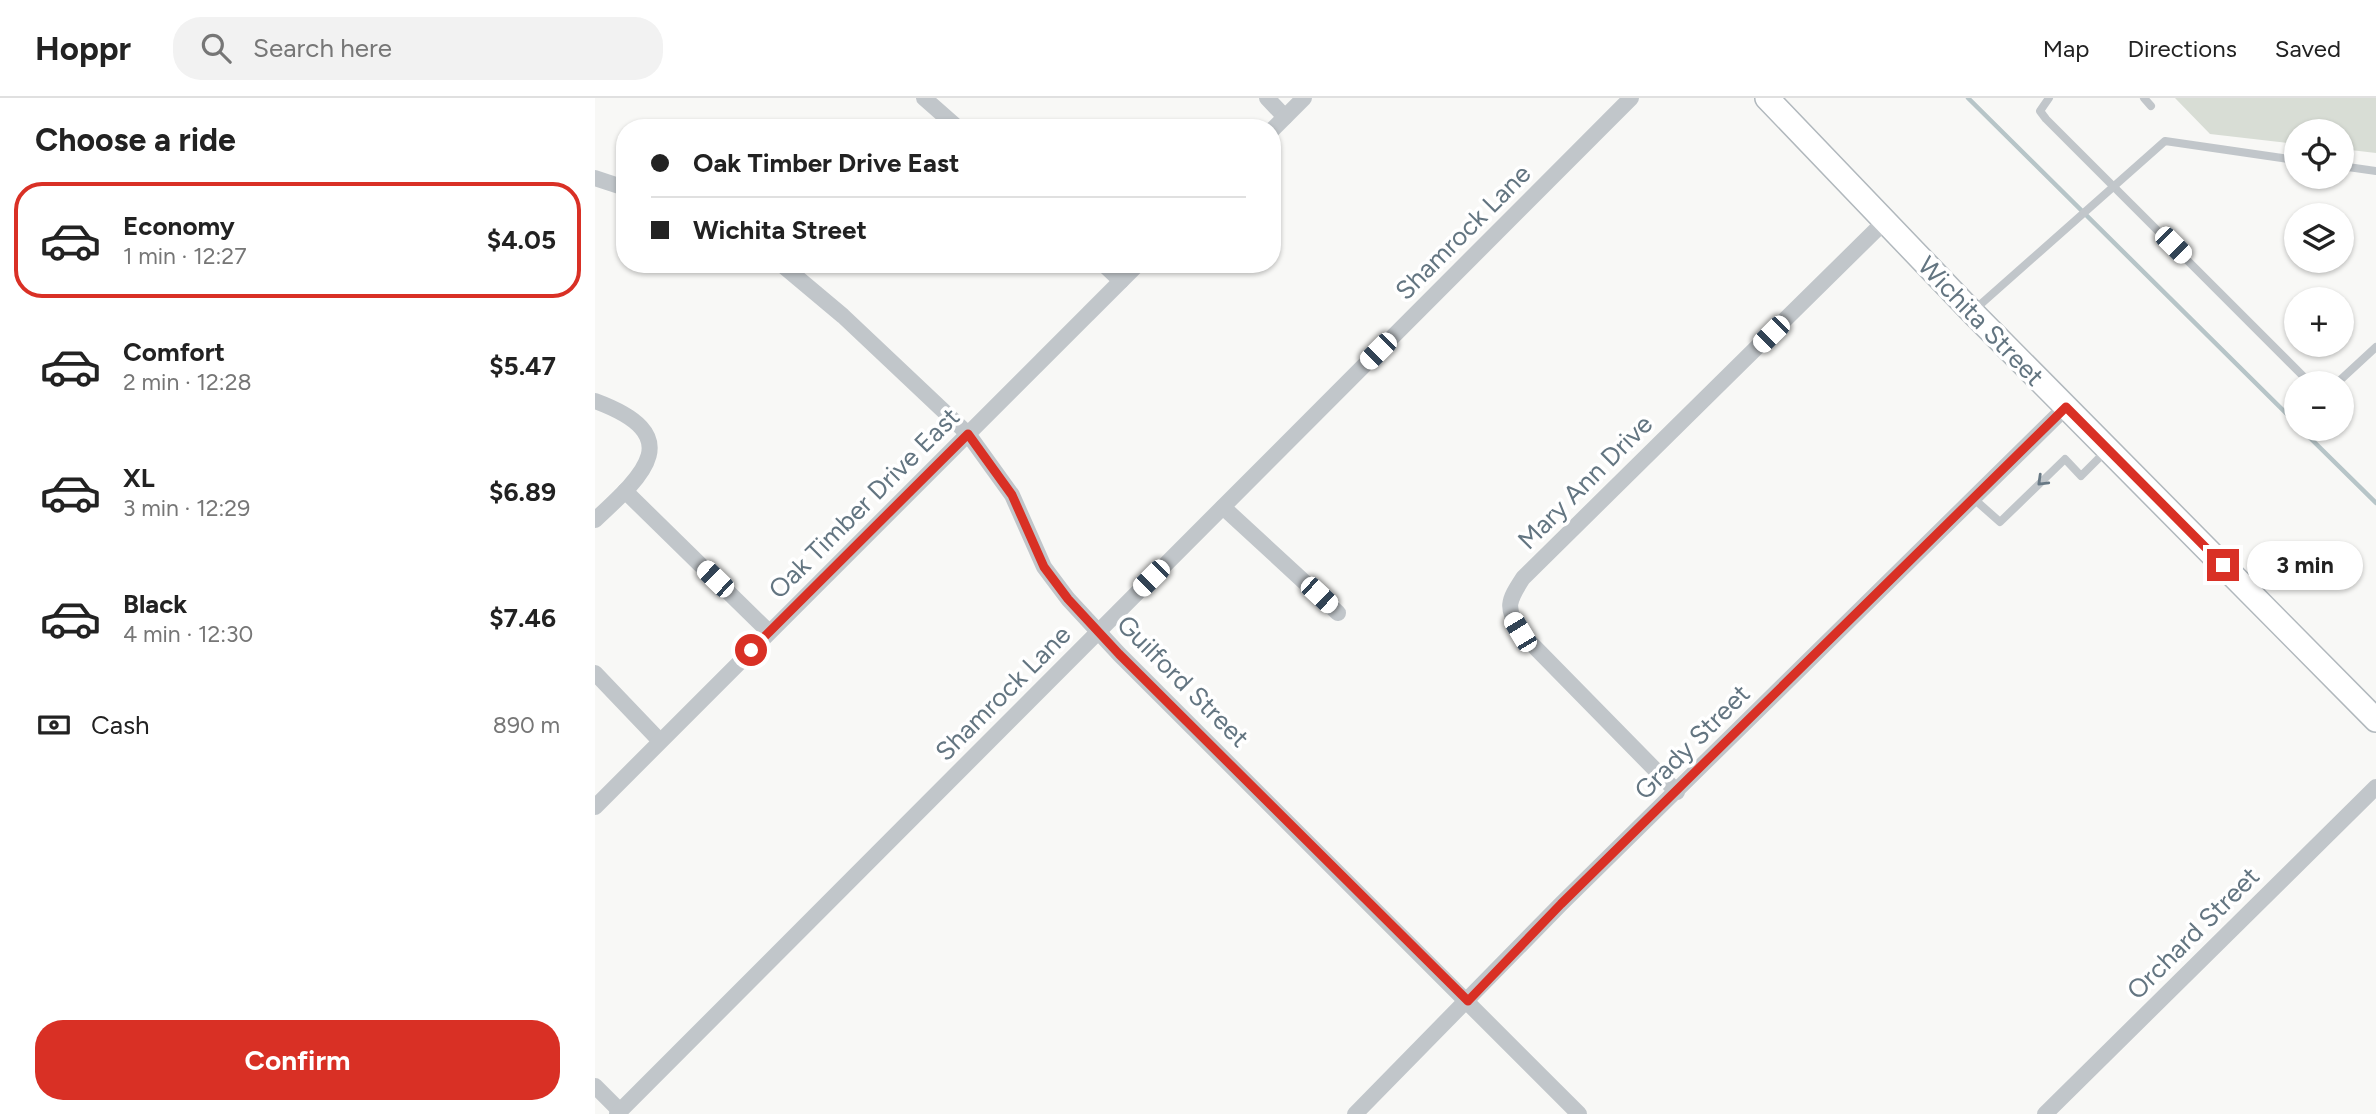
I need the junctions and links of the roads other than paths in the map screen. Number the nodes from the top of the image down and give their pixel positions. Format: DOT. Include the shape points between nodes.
graph roads {
  1 [pos="924,98"];
  2 [pos="1267,98"];
  3 [pos="1304,98"];
  4 [pos="1631,98"];
  5 [pos="1767,98"];
  6 [pos="2049,98"];
  7 [pos="2144,98"];
  8 [pos="2151,106"];
  9 [pos="1285,117"];
  10 [pos="948,119"];
  11 [pos="1281,121"];
  12 [pos="2284,158"];
  13 [pos="2354,168"];
  14 [pos="2376,172"];
  15 [pos="595,178"];
  16 [pos="616,184"];
  17 [pos="2114,186"];
  18 [pos="1884,222"];
  19 [pos="792,273"];
  20 [pos="1113,273"];
  21 [pos="1129,273"];
  22 [pos="1121,281"];
  23 [pos="1972,312"];
  24 [pos="2376,347"];
  25 [pos="2298,371"];
  26 [pos="2350,371"];
  27 [pos="595,401"];
  28 [pos="2066,407"];
  29 [pos="968,434"];
  30 [pos="2108,449"];
  31 [pos="625,491"];
  32 [pos="1974,499"];
  33 [pos="1223,507"];
  34 [pos="595,520"];
  35 [pos="1338,613"];
  36 [pos="769,632"];
  37 [pos="1098,632"];
  38 [pos="595,673"];
  39 [pos="2376,720"];
  40 [pos="660,741"];
  41 [pos="2376,787"];
  42 [pos="1677,792"];
  43 [pos="595,807"];
  44 [pos="1468,1001"];
  45 [pos="595,1086"];
  46 [pos="618,1112"];
  47 [pos="1355,1114"];
  48 [pos="1579,1114"];
  49 [pos="2045,1114"];
  1 -- 10 [label="street"];
  2 -- 9 [label="street"];
  3 -- 9 [label="street"];
  4 -- 33 [label="street, Shamrock Lane"];
  5 -- 18 [label="main road, Wichita Street"];
  6 -- 17 [label="lane" via="2040,111"];
  7 -- 8 [label="lane"];
  9 -- 11 [label="street"];
  12 -- 17 [label="lane" via="2165,141"];
  13 -- 14 [label="lane"];
  15 -- 16 [label="street"];
  17 -- 23 [label="lane"];
  17 -- 25 [label="lane"];
  18 -- 23 [label="main road, Wichita Street"];
  18 -- 42 [label="street, Mary Ann Drive" via="1523,578 1511,596 1509,615 1520,632"];
  19 -- 29 [label="street, Guilford Street"];
  20 -- 22 [label="street"];
  21 -- 22 [label="street, Oak Timber Drive East"];
  22 -- 29 [label="street, Oak Timber Drive East"];
  23 -- 28 [label="main road, Wichita Street"];
  24 -- 26 [label="lane"];
  27 -- 31 [label="street" via="630,417 650,447 644,468"];
  28 -- 30 [label="main road, Wichita Street"];
  28 -- 32 [label="street, Grady Street"];
  29 -- 36 [label="street, Oak Timber Drive East"];
  29 -- 37 [label="street, Guilford Street" via="1012,495 1044,567"];
  30 -- 32 [label="lane, one-way" via="2081,476 2065,459 2000,522"];
  30 -- 39 [label="main road, Wichita Street"];
  31 -- 34 [label="street"];
  31 -- 36 [label="street"];
  32 -- 42 [label="street, Grady Street"];
  33 -- 35 [label="street"];
  33 -- 37 [label="street, Shamrock Lane"];
  36 -- 40 [label="street, Oak Timber Drive East"];
  37 -- 44 [label="street, Guilford Street"];
  37 -- 46 [label="street, Shamrock Lane"];
  38 -- 40 [label="street"];
  40 -- 43 [label="street, Oak Timber Drive East"];
  41 -- 49 [label="street, Orchard Street"];
  42 -- 44 [label="street, Grady Street"];
  44 -- 47 [label="street, Grady Street"];
  44 -- 48 [label="street, Guilford Street"];
  45 -- 46 [label="street"];
}
